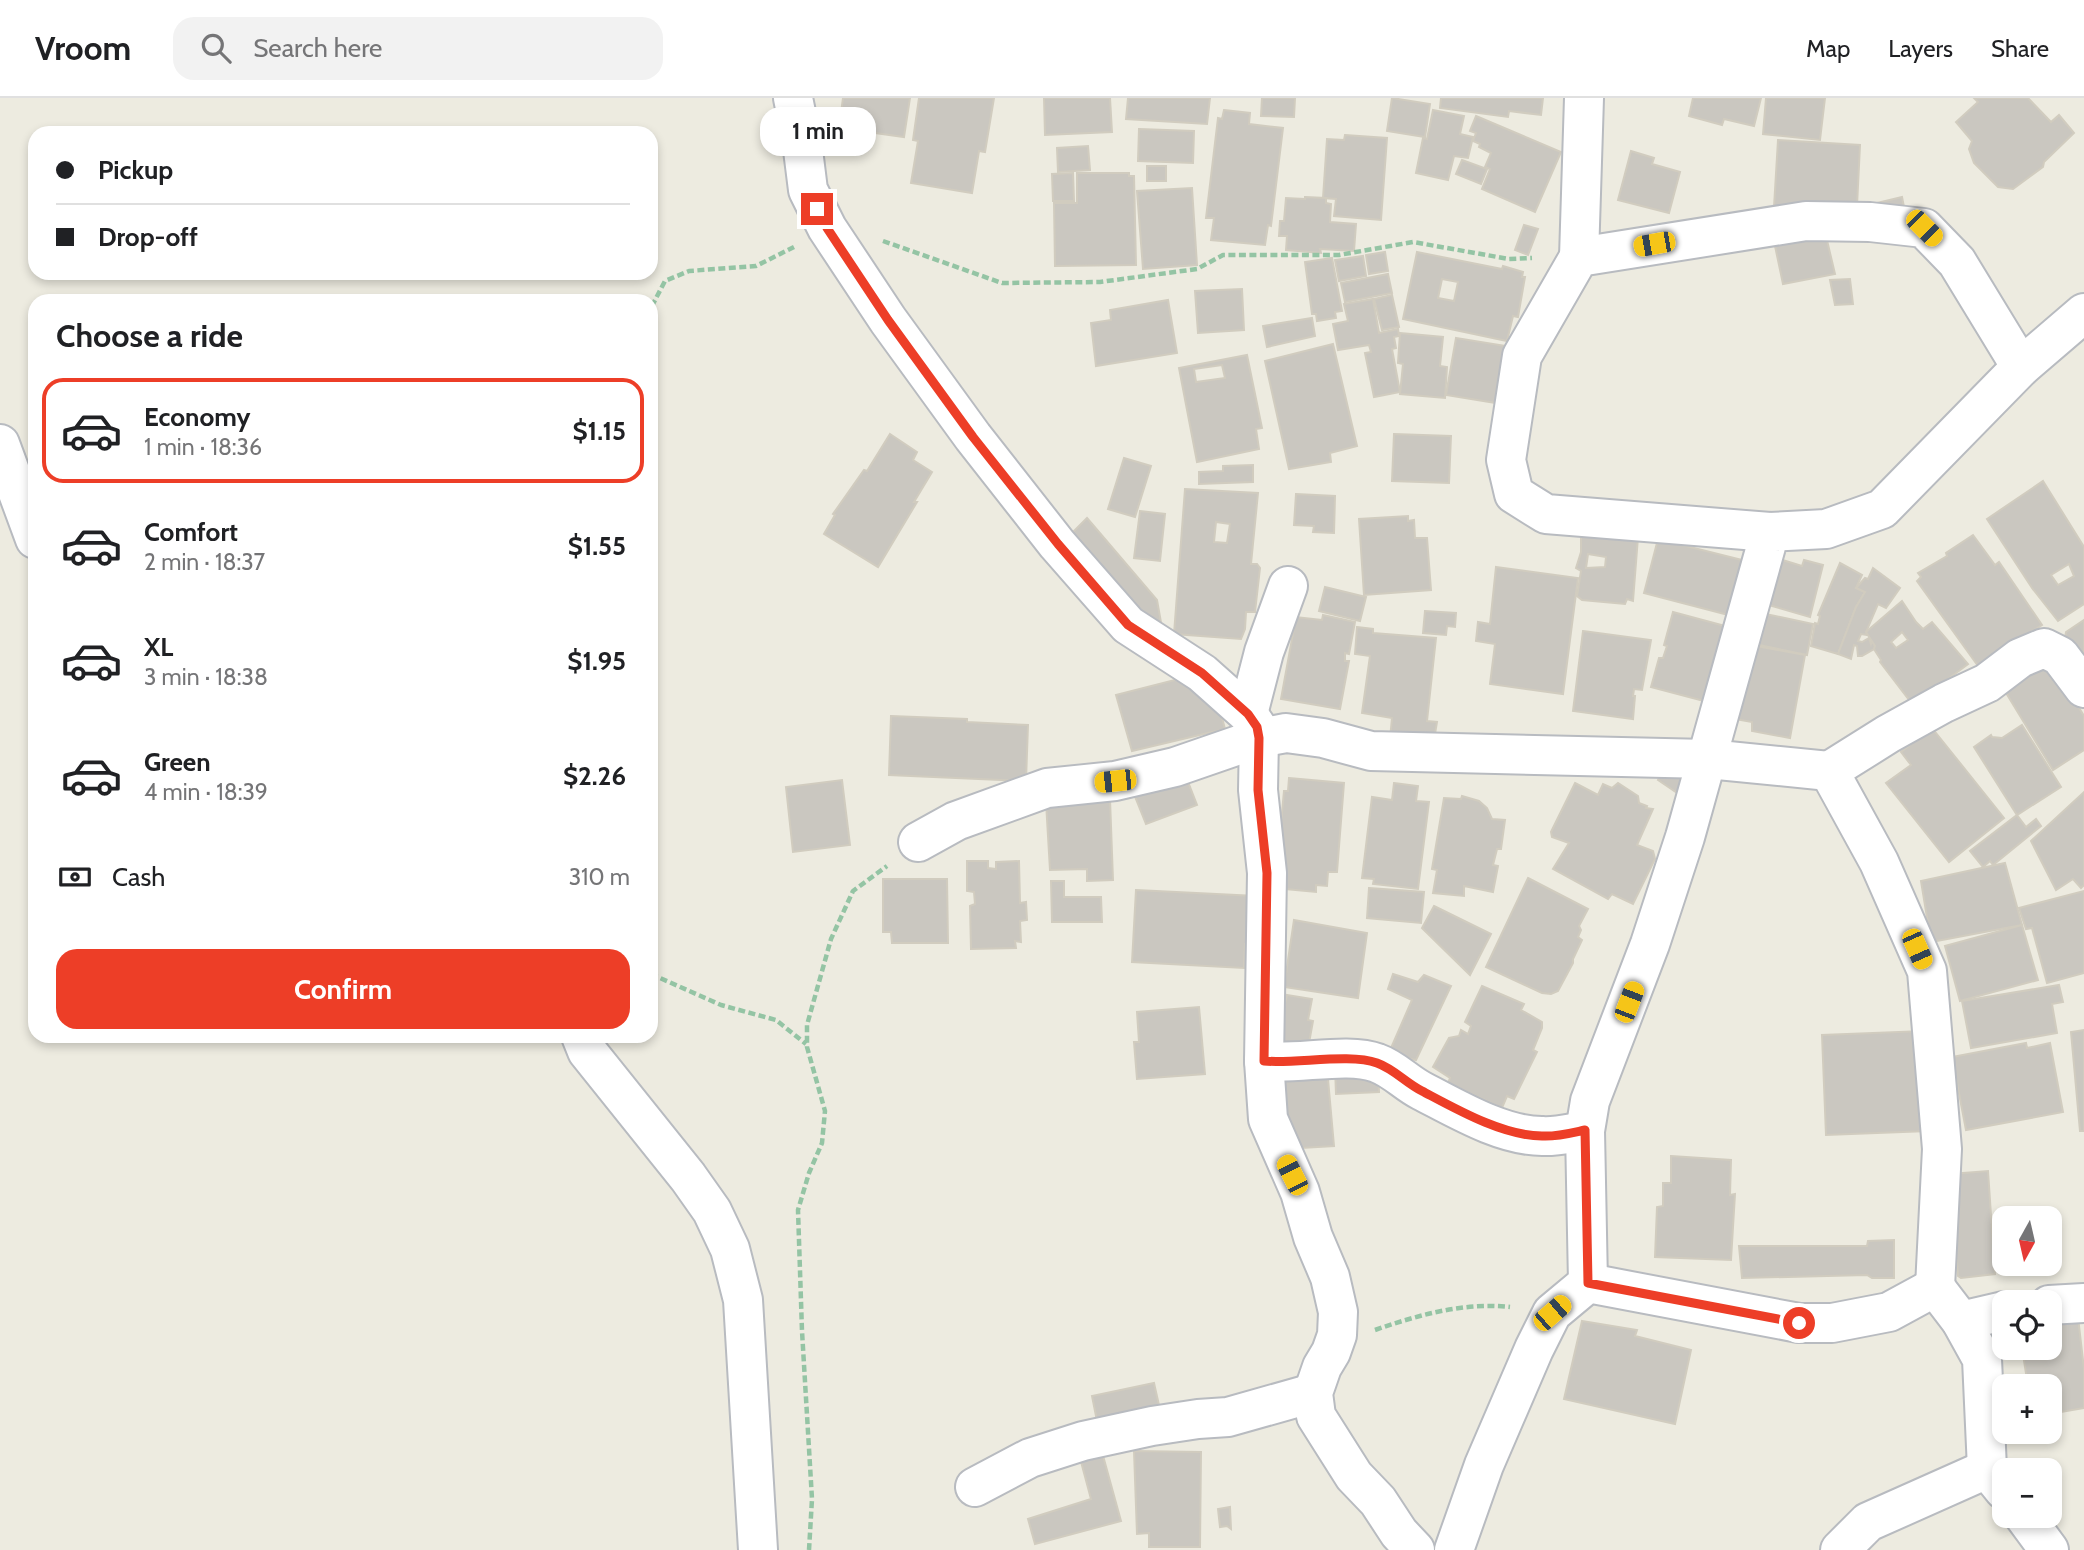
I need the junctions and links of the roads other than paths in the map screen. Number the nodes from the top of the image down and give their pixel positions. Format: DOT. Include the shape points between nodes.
graph roads {
  1 [pos="793,98"];
  2 [pos="1584,98"];
  3 [pos="1579,257"];
  4 [pos="2084,313"];
  5 [pos="2021,367"];
  6 [pos="0,444"];
  7 [pos="28,520"];
  8 [pos="1770,532"];
  9 [pos="1288,586"];
  10 [pos="2084,688"];
  11 [pos="1254,726"];
  12 [pos="1709,759"];
  13 [pos="1829,771"];
  14 [pos="918,842"];
  15 [pos="584,1043"];
  16 [pos="1264,1061"];
  17 [pos="1585,1130"];
  18 [pos="1588,1283"];
  19 [pos="1935,1287"];
  20 [pos="2084,1303"];
  21 [pos="2062,1304"];
  22 [pos="1992,1314"];
  23 [pos="1961,1321"];
  24 [pos="1313,1393"];
  25 [pos="1993,1458"];
  26 [pos="1992,1480"];
  27 [pos="975,1487"];
  28 [pos="2033,1528"];
  29 [pos="758,1550"];
  30 [pos="1415,1550"];
  31 [pos="1454,1550"];
  32 [pos="1840,1550"];
  33 [pos="2049,1550"];
  1 -- 11 [label="street" via="808,190 827,228 973,437 1128,625 1202,673"];
  2 -- 3 [label="street"];
  3 -- 5 [label="street" via="1807,221 1924,228 1957,262"];
  3 -- 8 [label="street" via="1522,356 1506,460 1514,494 1546,514"];
  4 -- 5 [label="street"];
  5 -- 8 [label="street" via="1882,509 1826,529"];
  6 -- 7 [label="street"];
  8 -- 12 [label="street"];
  9 -- 11 [label="street" via="1264,652"];
  10 -- 13 [label="street" via="2060,656 2044,648"];
  11 -- 12 [label="street" via="1371,751"];
  11 -- 14 [label="street" via="1175,767 1115,781 1047,788 956,821"];
  11 -- 16 [label="street" via="1267,873"];
  12 -- 13 [label="street"];
  12 -- 17 [label="street" via="1650,944 1590,1101"];
  13 -- 19 [label="street" via="1879,862 1927,971 1942,1149"];
  15 -- 29 [label="street" via="688,1177 712,1211 730,1249 743,1300"];
  16 -- 17 [label="street" via="1375,1062 1483,1122 1542,1136"];
  16 -- 24 [label="street" via="1268,1119 1300,1192 1338,1312 1332,1352 1321,1367"];
  17 -- 18 [label="street"];
  18 -- 19 [label="street" via="1799,1323 1832,1323 1889,1312"];
  18 -- 31 [label="street" via="1552,1313 1485,1465"];
  19 -- 23 [label="street"];
  20 -- 21 [label="street"];
  22 -- 23 [label="street"];
  23 -- 25 [label="street" via="1982,1359"];
  24 -- 27 [label="street" via="1228,1417 1152,1426 1083,1441 1030,1458"];
  24 -- 30 [label="street" via="1316,1416 1332,1444"];
  26 -- 32 [label="street" via="1868,1522"];
  28 -- 33 [label="street"];
}
